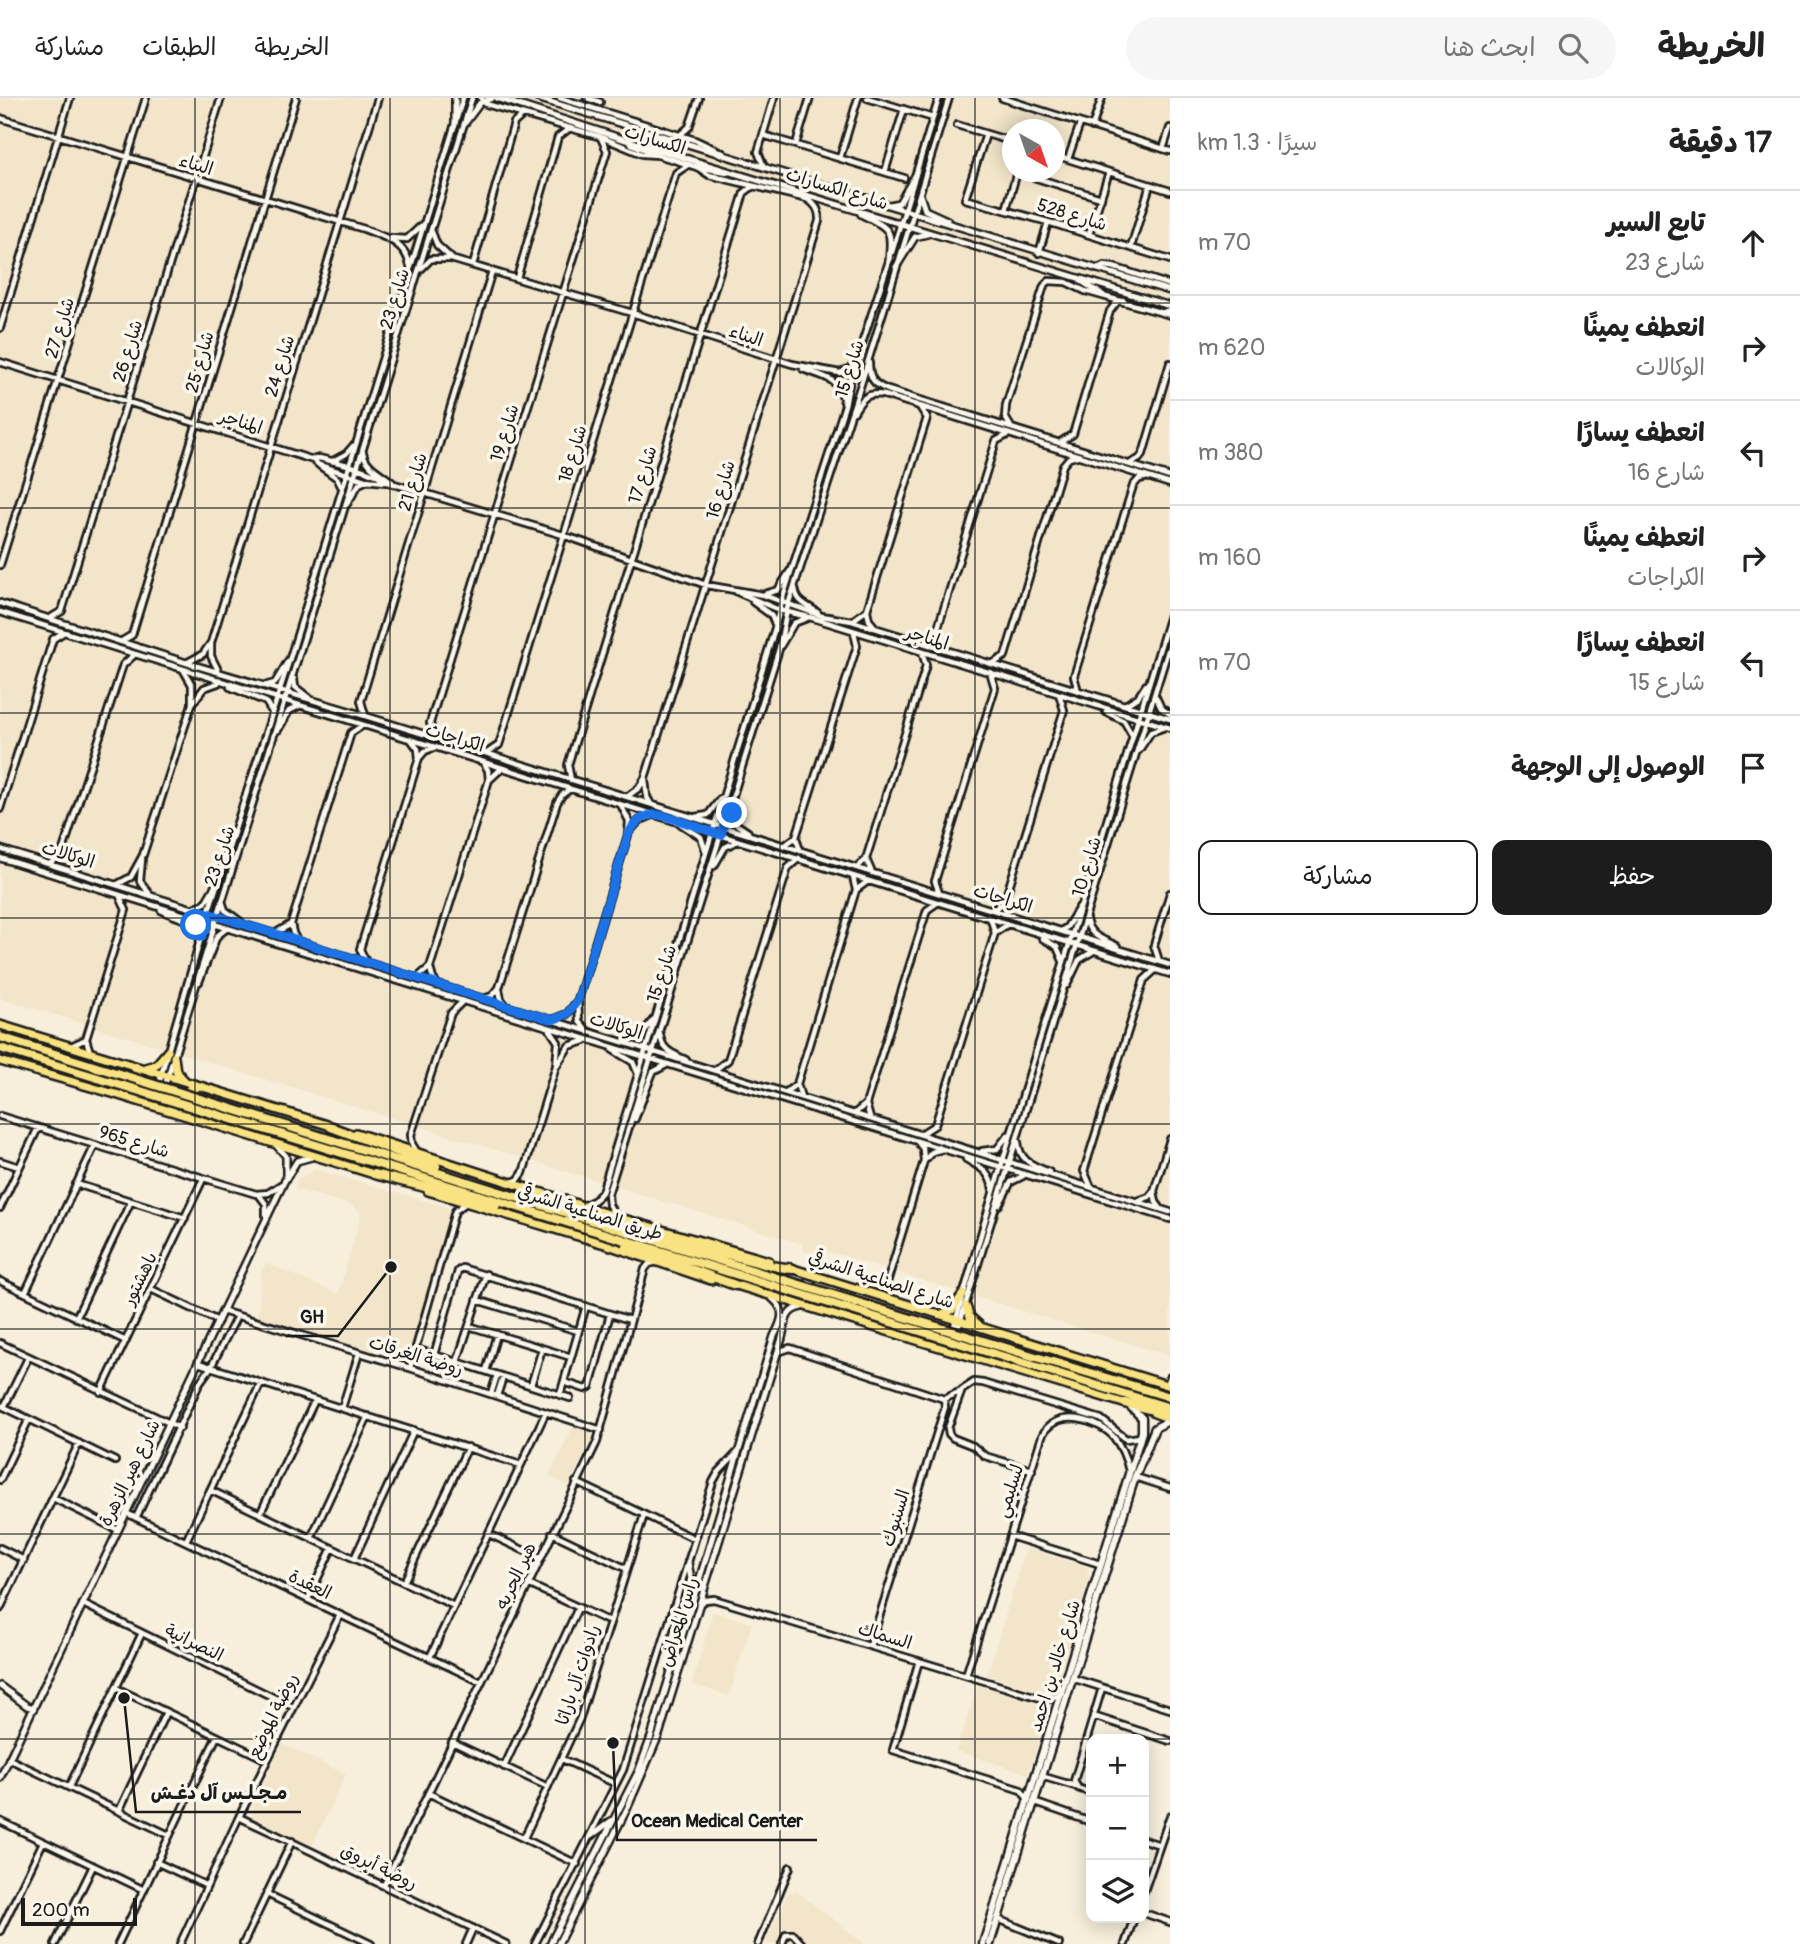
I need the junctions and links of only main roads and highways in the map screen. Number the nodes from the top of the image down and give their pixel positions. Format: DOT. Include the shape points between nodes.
graph roads {
  1 [pos="0,1025"];
  2 [pos="0,1038"];
  3 [pos="0,1048"];
  4 [pos="0,1061"];
  5 [pos="133,1066"];
  6 [pos="188,1084"];
  7 [pos="204,1088"];
  8 [pos="112,1093"];
  9 [pos="190,1117"];
  10 [pos="331,1126"];
  11 [pos="331,1144"];
  12 [pos="374,1174"];
  13 [pos="464,1179"];
  14 [pos="582,1206"];
  15 [pos="527,1210"];
  16 [pos="579,1226"];
  17 [pos="643,1236"];
  18 [pos="793,1269"];
  19 [pos="762,1278"];
  20 [pos="735,1285"];
  21 [pos="962,1294"];
  22 [pos="966,1306"];
  23 [pos="924,1310"];
  24 [pos="934,1314"];
  25 [pos="985,1329"];
  26 [pos="1001,1334"];
  27 [pos="914,1340"];
  28 [pos="1015,1356"];
  29 [pos="987,1362"];
  30 [pos="1169,1383"];
  31 [pos="1170,1397"];
  32 [pos="1125,1403"];
  33 [pos="1170,1408"];
  34 [pos="1170,1418"];
  35 [pos="1144,1424"];
  36 [pos="1155,1428"];
  37 [pos="1132,1476"];
  38 [pos="1031,1801"];
  39 [pos="984,1944"];
  40 [pos="990,1944"];
  1 -- 5 [label="main road, طريق الصناعية الشرقي"];
  2 -- 11 [label="highway, طريق الصناعية الشرقي, bridge"];
  3 -- 11 [label="highway, طريق الصناعية الشرقي, bridge"];
  4 -- 8 [label="main road, طريق الصناعية الشرقي"];
  5 -- 6 [label="main road, طريق الصناعية الشرقي"];
  5 -- 6 [label="main road" via="153,1067 171,1054 176,1071"];
  5 -- 8 [label="main road" via="140,1080 137,1087"];
  6 -- 7 [label="main road, طريق الصناعية الشرقي"];
  7 -- 9 [label="main road" via="190,1088 183,1094 181,1107"];
  7 -- 10 [label="main road, طريق الصناعية الشرقي"];
  8 -- 9 [label="main road, طريق الصناعية الشرقي"];
  9 -- 12 [label="main road, طريق الصناعية الشرقي"];
  10 -- 13 [label="highway"];
  10 -- 14 [label="main road, طريق الصناعية الشرقي"];
  11 -- 13 [label="highway, طريق الصناعية الشرقي"];
  11 -- 15 [label="highway, طريق الصناعية الشرقي"];
  12 -- 15 [label="highway"];
  12 -- 20 [label="main road, طريق الصناعية الشرقي"];
  13 -- 17 [label="highway, طريق الصناعية الشرقي"];
  14 -- 18 [label="main road, شارع الصناعية الشرقي"];
  15 -- 16 [label="highway, طريق الصناعية الشرقي"];
  16 -- 19 [label="highway, طريق الصناعية الشرقي"];
  16 -- 20 [label="highway"];
  17 -- 18 [label="highway"];
  17 -- 19 [label="highway, طريق الصناعية الشرقي"];
  18 -- 23 [label="main road, شارع الصناعية الشرقي"];
  19 -- 28 [label="highway, طريق الصناعية الشرقي, bridge"];
  20 -- 27 [label="main road"];
  21 -- 24 [label="main road" via="950,1312"];
  22 -- 25 [label="main road" via="972,1320"];
  23 -- 24 [label="main road, شارع الصناعية الشرقي"];
  23 -- 27 [label="main road" via="929,1327"];
  24 -- 25 [label="main road, شارع الصناعية الشرقي"];
  25 -- 26 [label="main road, شارع الصناعية الشرقي"];
  26 -- 29 [label="main road" via="981,1333 974,1341 976,1352"];
  26 -- 30 [label="main road, شارع الصناعية الشرقي"];
  27 -- 29 [label="main road"];
  28 -- 31 [label="highway, طريق الصناعية الشرقي"];
  28 -- 33 [label="highway, طريق الصناعية الشرقي"];
  29 -- 32 [label="main road"];
  32 -- 34 [label="highway"];
  32 -- 35 [label="main road" via="1139,1413"];
  34 -- 36 [label="main road"];
  35 -- 36 [label="main road" via="1152,1420"];
  35 -- 37 [label="main road, شارع خالد بن احمد"];
  36 -- 37 [label="main road, شارع خالد بن احمد"];
  37 -- 38 [label="main road, شارع خالد بن احمد"];
  37 -- 38 [label="main road, شارع خالد بن احمد" via="1100,1564"];
  38 -- 39 [label="main road, شارع خالد بن احمد"];
  38 -- 40 [label="main road, شارع خالد بن احمد"];
}
